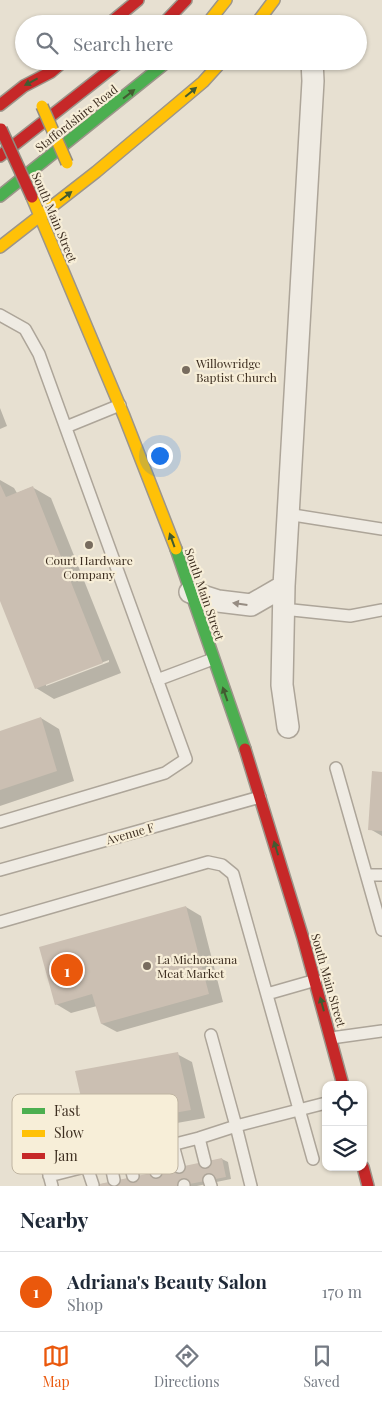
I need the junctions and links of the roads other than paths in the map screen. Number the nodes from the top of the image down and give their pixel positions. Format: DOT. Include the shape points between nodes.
graph roads {
  1 [pos="138,0"];
  2 [pos="186,0"];
  3 [pos="226,0"];
  4 [pos="120,15"];
  5 [pos="172,15"];
  6 [pos="214,15"];
  7 [pos="53,70"];
  8 [pos="109,70"];
  9 [pos="157,70"];
  10 [pos="214,70"];
  11 [pos="312,70"];
  12 [pos="51,72"];
  13 [pos="0,105"];
  14 [pos="1,128"];
  15 [pos="0,156"];
  16 [pos="96,172"];
  17 [pos="0,196"];
  18 [pos="39,216"];
  19 [pos="0,247"];
  20 [pos="0,315"];
  21 [pos="120,405"];
  22 [pos="66,427"];
  23 [pos="287,514"];
  24 [pos="382,529"];
  25 [pos="284,586"];
  26 [pos="190,592"];
  27 [pos="283,609"];
  28 [pos="382,610"];
  29 [pos="214,659"];
  30 [pos="158,680"];
  31 [pos="288,727"];
  32 [pos="336,768"];
  33 [pos="260,797"];
  34 [pos="0,822"];
  35 [pos="0,870"];
  36 [pos="367,875"];
  37 [pos="382,875"];
  38 [pos="0,922"];
  39 [pos="382,930"];
  40 [pos="316,980"];
  41 [pos="267,994"];
  42 [pos="382,1031"];
  43 [pos="211,1034"];
  44 [pos="331,1038"];
  45 [pos="342,1081"];
  46 [pos="322,1104"];
  47 [pos="299,1110"];
  48 [pos="236,1126"];
  49 [pos="199,1138"];
  50 [pos="178,1144"];
  51 [pos="313,1159"];
  52 [pos="205,1162"];
  53 [pos="178,1163"];
  54 [pos="179,1167"];
  55 [pos="364,1171"];
  56 [pos="69,1174"];
  57 [pos="90,1174"];
  58 [pos="113,1174"];
  59 [pos="114,1180"];
  60 [pos="50,1181"];
  61 [pos="93,1184"];
  62 [pos="251,1186"];
  63 [pos="368,1186"];
  1 -- 4 [label="main road"];
  2 -- 5 [label="main road"];
  3 -- 6 [label="main road"];
  7 -- 12 [label="main road"];
  8 -- 15 [label="main road, Staffordshire Road"];
  17 -- 9 [label="main road, Staffordshire Road, one-way"];
  16 -- 10 [label="main road, one-way"];
  11 -- 23 [label="street"];
  12 -- 13 [label="main road, one-way" via="24,86"];
  12 -- 16 [label="main road, bridge" via="44,97 67,163"];
  14 -- 18 [label="main road, South Main Street, bridge"];
  18 -- 16 [label="main road, one-way"];
  18 -- 19 [label="main road"];
  18 -- 21 [label="main road, South Main Street"];
  20 -- 22 [label="lane" via="25,329 39,354"];
  21 -- 22 [label="lane"];
  26 -- 21 [label="main road, South Main Street, one-way"];
  22 -- 30 [label="lane"];
  23 -- 24 [label="lane"];
  23 -- 25 [label="street"];
  25 -- 26 [label="street, one-way" via="251,606 218,601"];
  25 -- 27 [label="street"];
  26 -- 29 [label="main road, South Main Street"];
  27 -- 28 [label="lane" via="350,616"];
  27 -- 31 [label="street" via="282,686"];
  29 -- 30 [label="lane"];
  33 -- 29 [label="main road, South Main Street, one-way"];
  30 -- 34 [label="lane" via="186,760 165,773"];
  32 -- 36 [label="lane"];
  33 -- 35 [label="lane, Avenue F"];
  40 -- 33 [label="main road, South Main Street, one-way"];
  36 -- 37 [label="lane"];
  36 -- 39 [label="lane"];
  38 -- 41 [label="lane" via="208,862 233,874"];
  40 -- 41 [label="lane"];
  44 -- 40 [label="main road, South Main Street, one-way"];
  41 -- 47 [label="lane"];
  42 -- 44 [label="lane"];
  43 -- 48 [label="lane"];
  44 -- 45 [label="main road, South Main Street"];
  46 -- 47 [label="lane"];
  47 -- 48 [label="lane"];
  47 -- 51 [label="lane"];
  48 -- 49 [label="lane"];
  48 -- 62 [label="lane"];
  49 -- 50 [label="lane"];
  49 -- 52 [label="lane"];
  53 -- 54 [label="lane"];
  55 -- 63 [label="main road"];
  56 -- 60 [label="lane"];
  57 -- 61 [label="lane"];
  58 -- 59 [label="lane"];
}
